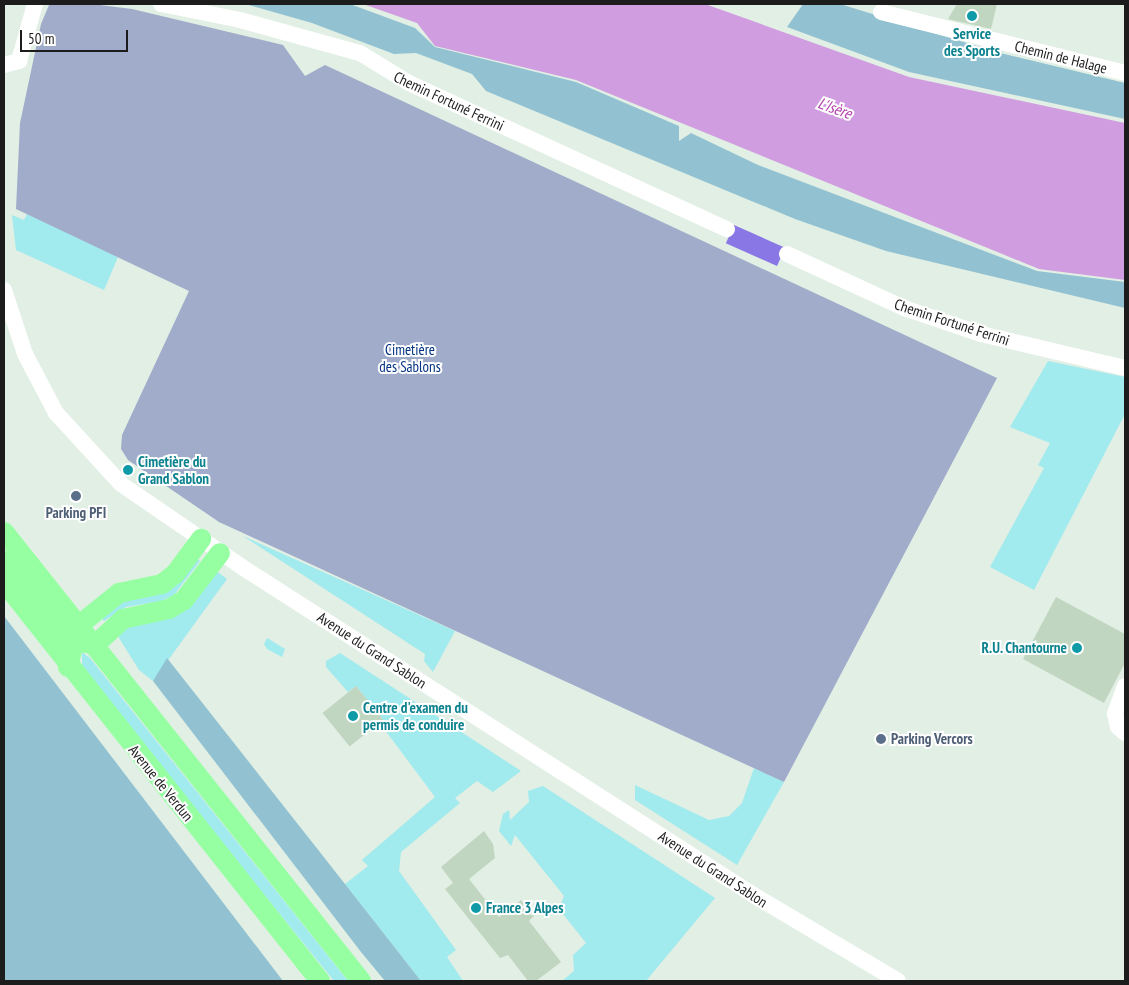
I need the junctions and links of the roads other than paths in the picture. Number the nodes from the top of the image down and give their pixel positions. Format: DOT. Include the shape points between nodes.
graph roads {
  1 [pos="35,4"];
  2 [pos="161,4"];
  3 [pos="881,12"];
  4 [pos="4,65"];
  5 [pos="1125,73"];
  6 [pos="728,229"];
  7 [pos="787,254"];
  8 [pos="4,290"];
  9 [pos="1125,368"];
  10 [pos="4,532"];
  11 [pos="201,540"];
  12 [pos="220,553"];
  13 [pos="4,561"];
  14 [pos="4,582"];
  15 [pos="76,633"];
  16 [pos="94,646"];
  17 [pos="68,667"];
  18 [pos="1125,686"];
  19 [pos="1125,733"];
  20 [pos="320,981"];
  21 [pos="361,981"];
  22 [pos="898,981"];
  1 -- 4 [label="street" via="19,61"];
  2 -- 6 [label="street, Chemin Fortuné Ferrini" via="240,20 360,53 404,80"];
  3 -- 5 [label="street, Chemin de Halage"];
  7 -- 9 [label="street, Chemin Fortuné Ferrini" via="913,311 1020,344"];
  8 -- 11 [label="street, Avenue du Grand Sablon" via="39,385 72,434 121,484"];
  10 -- 15 [label="main road"];
  11 -- 12 [label="street, Avenue du Grand Sablon"];
  11 -- 15 [label="main road" via="175,574 162,584 119,593"];
  12 -- 16 [label="main road" via="184,600 169,609 123,620"];
  12 -- 22 [label="street, Avenue du Grand Sablon" via="755,896"];
  13 -- 15 [label="main road"];
  14 -- 17 [label="main road, Avenue de Verdun"];
  15 -- 16 [label="main road"];
  15 -- 17 [label="main road"];
  16 -- 21 [label="main road"];
  17 -- 20 [label="main road, Avenue de Verdun"];
  18 -- 19 [label="street" via="1115,714 1118,728"];
}
